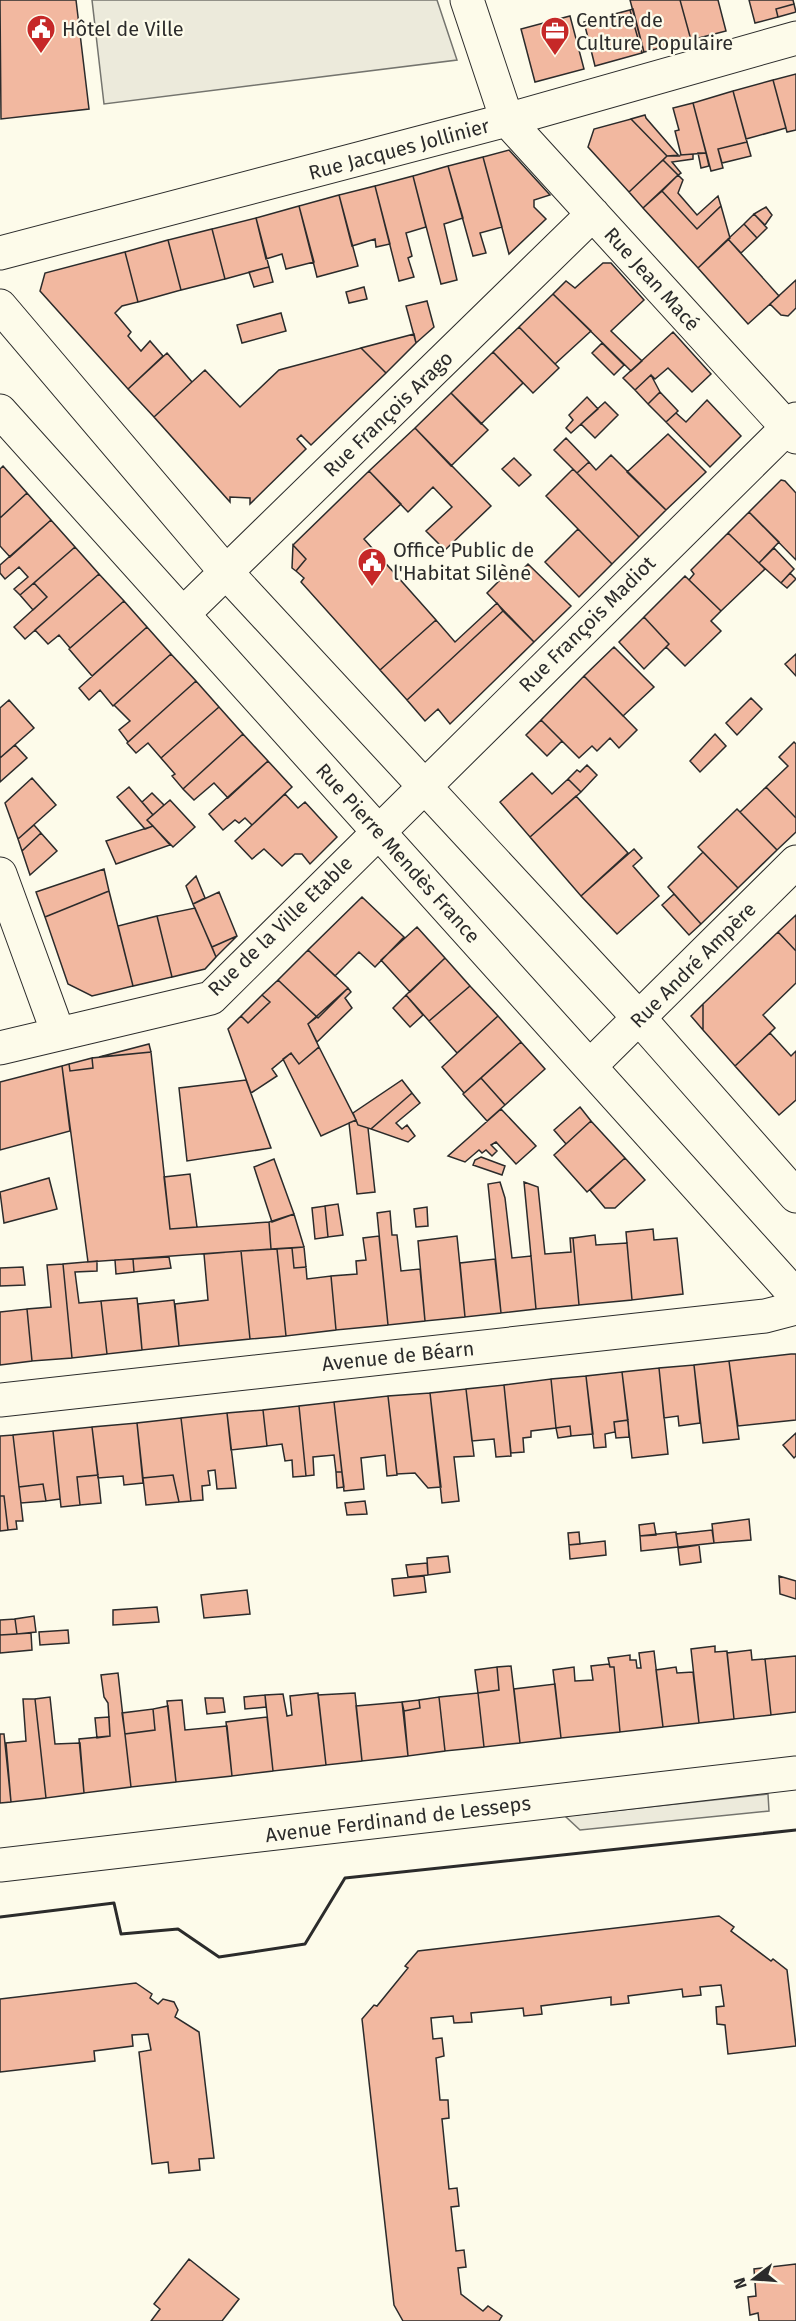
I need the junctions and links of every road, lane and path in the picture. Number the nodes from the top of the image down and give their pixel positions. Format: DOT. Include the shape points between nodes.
graph roads {
  1 [pos="467,0"];
  2 [pos="796,38"];
  3 [pos="507,120"];
  4 [pos="592,214"];
  5 [pos="0,253"];
  6 [pos="0,306"];
  7 [pos="0,411"];
  8 [pos="793,428"];
  9 [pos="226,572"];
  10 [pos="183,614"];
  11 [pos="422,787"];
  12 [pos="378,831"];
  13 [pos="796,862"];
  14 [pos="0,874"];
  15 [pos="640,1019"];
  16 [pos="58,1034"];
  17 [pos="0,1048"];
  18 [pos="590,1066"];
  19 [pos="796,1196"];
  20 [pos="796,1296"];
  21 [pos="796,1308"];
  22 [pos="0,1400"];
  23 [pos="796,1773"];
  24 [pos="0,1865"];
  1 -- 3 [label="street"];
  2 -- 3 [label="street, Rue Jacques Jollinier"];
  3 -- 4 [label="street, Rue Jean Macé"];
  3 -- 5 [label="street, Rue Jacques Jollinier"];
  4 -- 8 [label="street, Rue Jean Macé"];
  4 -- 9 [label="street, Rue François Arago"];
  6 -- 9 [label="street"];
  7 -- 10 [label="street, Rue Pierre Mendès France"];
  8 -- 11 [label="street, Rue François Madiot"];
  9 -- 10 [label="street, Rue François Arago"];
  9 -- 11 [label="street"];
  10 -- 12 [label="street, Rue Pierre Mendès France"];
  11 -- 12 [label="street, Rue François Madiot"];
  11 -- 15 [label="street"];
  12 -- 16 [label="street, Rue de la Ville Etable" via="211,998"];
  12 -- 18 [label="street, Rue Pierre Mendès France"];
  13 -- 15 [label="street, Rue André Ampère"];
  14 -- 16 [label="street"];
  15 -- 18 [label="street, Rue André Ampère"];
  15 -- 19 [label="street"];
  16 -- 17 [label="street, Rue de la Ville Etable"];
  18 -- 20 [label="street, Rue Pierre Mendès France"];
  21 -- 22 [label="street, Avenue de Béarn" via="765,1316"];
  23 -- 24 [label="street, Avenue Ferdinand de Lesseps"];
}
